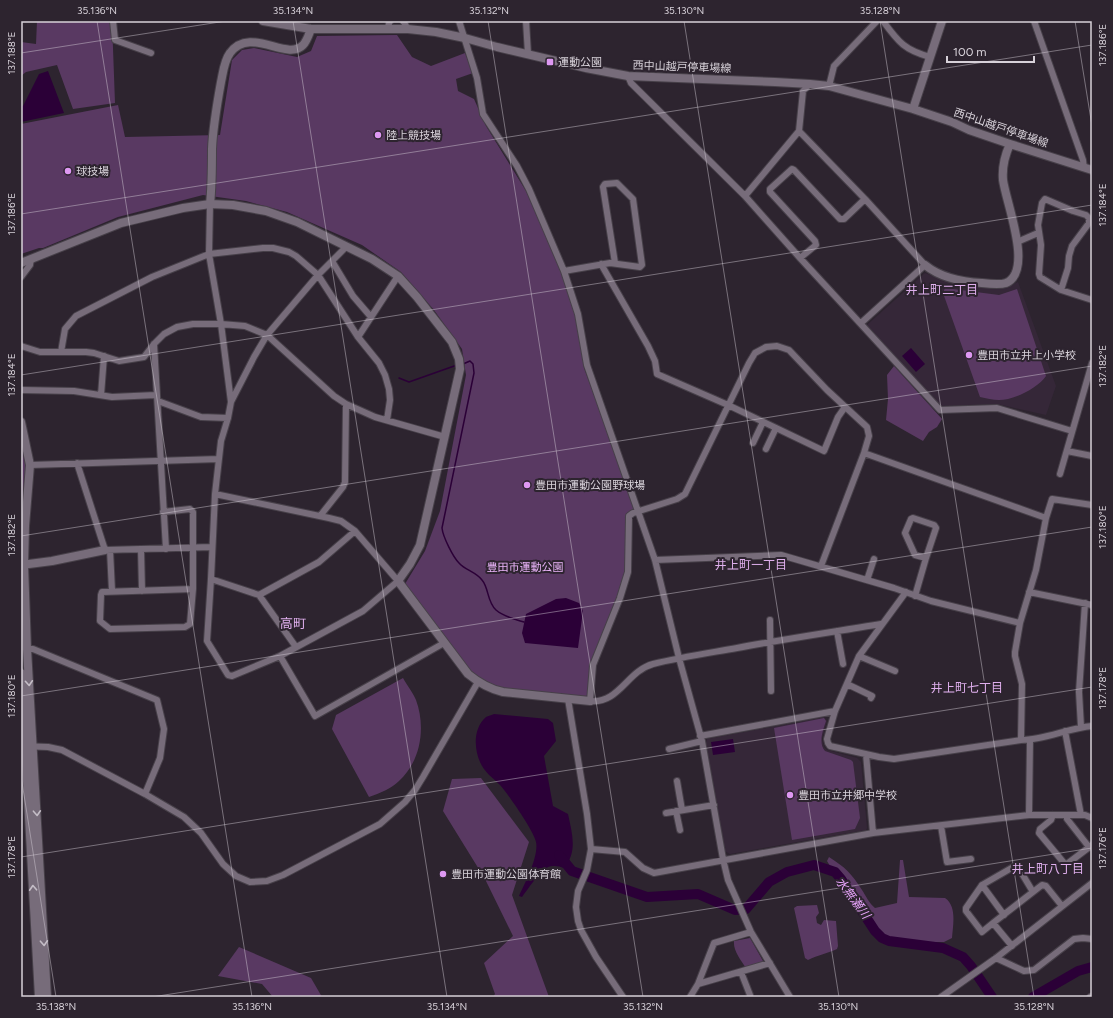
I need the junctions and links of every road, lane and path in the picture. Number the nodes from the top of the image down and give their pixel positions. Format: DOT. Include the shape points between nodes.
graph roads {
  1 [pos="113,21"];
  2 [pos="263,21"];
  3 [pos="404,21"];
  4 [pos="459,21"];
  5 [pos="526,21"];
  6 [pos="877,21"];
  7 [pos="884,21"];
  8 [pos="942,21"];
  9 [pos="1034,21"];
  10 [pos="389,25"];
  11 [pos="311,29"];
  12 [pos="408,29"];
  13 [pos="464,38"];
  14 [pos="152,52"];
  15 [pos="528,54"];
  16 [pos="930,57"];
  17 [pos="628,76"];
  18 [pos="810,84"];
  19 [pos="828,86"];
  20 [pos="913,109"];
  21 [pos="799,131"];
  22 [pos="1010,144"];
  23 [pos="1088,169"];
  24 [pos="745,196"];
  25 [pos="865,199"];
  26 [pos="210,204"];
  27 [pos="1038,233"];
  28 [pos="1017,242"];
  29 [pos="346,246"];
  30 [pos="209,254"];
  31 [pos="800,258"];
  32 [pos="31,259"];
  33 [pos="332,261"];
  34 [pos="21,263"];
  35 [pos="615,263"];
  36 [pos="601,264"];
  37 [pos="925,266"];
  38 [pos="564,271"];
  39 [pos="318,275"];
  40 [pos="398,276"];
  41 [pos="21,277"];
  42 [pos="1061,290"];
  43 [pos="1092,300"];
  44 [pos="371,316"];
  45 [pos="861,323"];
  46 [pos="221,324"];
  47 [pos="267,335"];
  48 [pos="358,337"];
  49 [pos="154,344"];
  50 [pos="21,346"];
  51 [pos="61,352"];
  52 [pos="104,356"];
  53 [pos="1092,363"];
  54 [pos="1090,374"];
  55 [pos="21,390"];
  56 [pos="101,395"];
  57 [pos="157,398"];
  58 [pos="231,402"];
  59 [pos="346,404"];
  60 [pos="728,405"];
  61 [pos="845,408"];
  62 [pos="228,418"];
  63 [pos="387,420"];
  64 [pos="21,422"];
  65 [pos="763,422"];
  66 [pos="776,428"];
  67 [pos="1072,431"];
  68 [pos="445,437"];
  69 [pos="753,443"];
  70 [pos="766,449"];
  71 [pos="1067,451"];
  72 [pos="864,453"];
  73 [pos="1092,456"];
  74 [pos="219,459"];
  75 [pos="161,461"];
  76 [pos="77,463"];
  77 [pos="30,465"];
  78 [pos="1060,474"];
  79 [pos="215,494"];
  80 [pos="1092,505"];
  81 [pos="637,511"];
  82 [pos="163,512"];
  83 [pos="320,516"];
  84 [pos="1046,518"];
  85 [pos="355,531"];
  86 [pos="212,547"];
  87 [pos="194,548"];
  88 [pos="141,549"];
  89 [pos="166,549"];
  90 [pos="108,550"];
  91 [pos="926,558"];
  92 [pos="874,559"];
  93 [pos="655,560"];
  94 [pos="23,565"];
  95 [pos="821,566"];
  96 [pos="211,579"];
  97 [pos="867,580"];
  98 [pos="398,581"];
  99 [pos="193,589"];
  100 [pos="112,591"];
  101 [pos="142,591"];
  102 [pos="906,592"];
  103 [pos="1029,592"];
  104 [pos="259,595"];
  105 [pos="915,596"];
  106 [pos="1085,604"];
  107 [pos="1092,605"];
  108 [pos="770,620"];
  109 [pos="1020,623"];
  110 [pos="882,624"];
  111 [pos="837,631"];
  112 [pos="770,642"];
  113 [pos="444,643"];
  114 [pos="296,647"];
  115 [pos="27,649"];
  116 [pos="280,656"];
  117 [pos="859,656"];
  118 [pos="679,658"];
  119 [pos="843,664"];
  120 [pos="894,671"];
  121 [pos="21,673"];
  122 [pos="478,682"];
  123 [pos="847,684"];
  124 [pos="771,691"];
  125 [pos="871,698"];
  126 [pos="568,699"];
  127 [pos="590,701"];
  128 [pos="835,711"];
  129 [pos="1092,726"];
  130 [pos="1081,727"];
  131 [pos="1065,730"];
  132 [pos="701,738"];
  133 [pos="1021,740"];
  134 [pos="1030,740"];
  135 [pos="26,746"];
  136 [pos="669,749"];
  137 [pos="866,754"];
  138 [pos="677,781"];
  139 [pos="145,794"];
  140 [pos="714,805"];
  141 [pos="679,811"];
  142 [pos="666,812"];
  143 [pos="1029,815"];
  144 [pos="1053,815"];
  145 [pos="1067,815"];
  146 [pos="1081,815"];
  147 [pos="1092,818"];
  148 [pos="941,826"];
  149 [pos="680,830"];
  150 [pos="873,833"];
  151 [pos="1090,846"];
  152 [pos="592,849"];
  153 [pos="723,859"];
  154 [pos="971,859"];
  155 [pos="1092,883"];
  156 [pos="982,885"];
  157 [pos="1033,892"];
  158 [pos="1062,906"];
  159 [pos="1004,915"];
  160 [pos="994,923"];
  161 [pos="751,932"];
  162 [pos="1092,939"];
  163 [pos="1012,946"];
  164 [pos="996,958"];
  165 [pos="770,963"];
  166 [pos="740,972"];
  167 [pos="698,984"];
  168 [pos="750,995"];
  169 [pos="39,997"];
  170 [pos="47,997"];
  171 [pos="622,997"];
  172 [pos="690,997"];
  173 [pos="790,997"];
  174 [pos="941,997"];
  1 -- 14 [label="street" via="115,40"];
  2 -- 11 [label="street, 西中山越戸停車場線"];
  3 -- 12 [label="street"];
  4 -- 13 [label="street"];
  5 -- 15 [label="street"];
  6 -- 19 [label="street" via="834,66"];
  7 -- 16 [label="street" via="902,44 914,52"];
  8 -- 16 [label="street"];
  9 -- 23 [label="street"];
  10 -- 11 [label="street, 西中山越戸停車場線"];
  10 -- 12 [label="street, 西中山越戸停車場線"];
  11 -- 26 [label="street" via="305,44 295,50 253,42 239,45 228,54 216,108"];
  12 -- 13 [label="street, 西中山越戸停車場線"];
  13 -- 15 [label="street, 西中山越戸停車場線"];
  13 -- 38 [label="street" via="478,78 483,114 529,189"];
  15 -- 17 [label="street, 西中山越戸停車場線"];
  16 -- 20 [label="street"];
  17 -- 18 [label="street, 西中山越戸停車場線"];
  17 -- 24 [label="street" via="636,88"];
  18 -- 19 [label="street, 西中山越戸停車場線"];
  18 -- 21 [label="street" via="803,91"];
  19 -- 20 [label="street, 西中山越戸停車場線"];
  20 -- 22 [label="street, 西中山越戸停車場線"];
  21 -- 24 [label="street"];
  21 -- 25 [label="street"];
  22 -- 23 [label="street, 西中山越戸停車場線"];
  22 -- 28 [label="street" via="1005,156 1003,178"];
  24 -- 31 [label="street"];
  25 -- 31 [label="street" via="844,219 840,219 792,169 770,189 770,192 815,241 816,245"];
  25 -- 37 [label="street"];
  26 -- 29 [label="street" via="266,211"];
  26 -- 30 [label="street"];
  26 -- 32 [label="street" via="121,223"];
  27 -- 28 [label="street"];
  27 -- 42 [label="street" via="1041,245 1040,277"];
  27 -- 42 [label="street" via="1042,203 1045,199 1089,218 1089,223 1072,246"];
  28 -- 37 [label="street" via="1018,268 1011,280 1005,283 979,283 951,278 939,275"];
  29 -- 33 [label="street"];
  29 -- 40 [label="street"];
  30 -- 39 [label="street" via="273,248 296,256"];
  30 -- 46 [label="street"];
  30 -- 51 [label="street" via="152,277 79,313 65,329"];
  31 -- 45 [label="street"];
  32 -- 34 [label="street"];
  32 -- 41 [label="street" via="30,265"];
  33 -- 39 [label="street"];
  33 -- 44 [label="street" via="353,296"];
  35 -- 35 [label="street" via="640,267 642,265 633,199 617,183 604,184 603,187"];
  35 -- 36 [label="street"];
  36 -- 38 [label="street"];
  36 -- 60 [label="street" via="648,346 655,361 657,374"];
  37 -- 45 [label="street"];
  38 -- 81 [label="street" via="578,314 587,365"];
  39 -- 47 [label="street"];
  39 -- 48 [label="street"];
  40 -- 44 [label="street"];
  40 -- 68 [label="street" via="452,342 459,359 458,378"];
  42 -- 43 [label="street"];
  44 -- 48 [label="street"];
  45 -- 67 [label="street" via="940,410 997,408"];
  46 -- 47 [label="street" via="244,326"];
  46 -- 49 [label="street" via="177,327 164,334"];
  46 -- 58 [label="street"];
  47 -- 58 [label="street"];
  47 -- 59 [label="street"];
  48 -- 63 [label="street" via="386,375 390,395"];
  49 -- 52 [label="street" via="142,358 119,361"];
  49 -- 57 [label="street"];
  50 -- 51 [label="street" via="40,352"];
  51 -- 52 [label="street" via="86,352"];
  52 -- 56 [label="street"];
  53 -- 54 [label="street"];
  54 -- 67 [label="street"];
  55 -- 56 [label="street" via="74,390"];
  56 -- 57 [label="street"];
  57 -- 62 [label="street" via="202,417"];
  57 -- 75 [label="street"];
  58 -- 62 [label="street"];
  59 -- 63 [label="street"];
  59 -- 83 [label="street" via="345,482"];
  60 -- 61 [label="street" via="755,353 762,348 774,346 789,350"];
  60 -- 65 [label="street"];
  60 -- 81 [label="street" via="685,494 677,499"];
  61 -- 66 [label="street" via="838,417 824,451"];
  61 -- 72 [label="street" via="861,421 868,431"];
  62 -- 74 [label="street"];
  63 -- 68 [label="street"];
  64 -- 77 [label="street"];
  65 -- 66 [label="street"];
  65 -- 69 [label="street"];
  66 -- 70 [label="street"];
  67 -- 71 [label="street"];
  68 -- 98 [label="street" via="420,545"];
  71 -- 73 [label="street"];
  71 -- 78 [label="street"];
  72 -- 84 [label="street"];
  72 -- 95 [label="street"];
  74 -- 75 [label="street"];
  74 -- 79 [label="street"];
  75 -- 76 [label="street"];
  75 -- 82 [label="street"];
  76 -- 77 [label="street"];
  76 -- 90 [label="street"];
  77 -- 94 [label="street"];
  79 -- 83 [label="street"];
  79 -- 86 [label="street"];
  80 -- 84 [label="street" via="1052,499"];
  81 -- 93 [label="street"];
  81 -- 127 [label="street" via="629,516 628,572 593,665"];
  82 -- 87 [label="street" via="192,510"];
  82 -- 89 [label="street"];
  83 -- 85 [label="street" via="341,521"];
  84 -- 103 [label="street"];
  85 -- 98 [label="street"];
  85 -- 104 [label="street" via="319,562"];
  86 -- 87 [label="street"];
  86 -- 96 [label="street"];
  87 -- 89 [label="street"];
  87 -- 99 [label="street"];
  88 -- 89 [label="street"];
  88 -- 90 [label="street"];
  88 -- 101 [label="street"];
  90 -- 94 [label="street" via="52,562"];
  90 -- 100 [label="street"];
  91 -- 91 [label="street" via="915,555 905,533 913,518 936,528"];
  91 -- 105 [label="street"];
  92 -- 97 [label="street"];
  93 -- 95 [label="street" via="781,555"];
  93 -- 118 [label="street"];
  94 -- 115 [label="street"];
  95 -- 97 [label="street"];
  96 -- 104 [label="street"];
  96 -- 116 [label="street" via="207,641 228,676"];
  97 -- 102 [label="street"];
  98 -- 113 [label="street"];
  98 -- 114 [label="street" via="363,611"];
  99 -- 100 [label="street" via="191,622 185,627 110,629 100,622 101,602 102,592"];
  99 -- 101 [label="street"];
  100 -- 101 [label="street"];
  102 -- 105 [label="street"];
  102 -- 110 [label="street"];
  103 -- 106 [label="street"];
  103 -- 109 [label="street"];
  104 -- 114 [label="street"];
  105 -- 109 [label="street"];
  106 -- 107 [label="street"];
  106 -- 130 [label="street" via="1079,692"];
  108 -- 112 [label="street"];
  109 -- 133 [label="street" via="1015,656 1022,684"];
  110 -- 111 [label="street"];
  110 -- 117 [label="street"];
  111 -- 112 [label="street"];
  111 -- 119 [label="street"];
  112 -- 118 [label="street"];
  112 -- 124 [label="street"];
  113 -- 116 [label="street" via="315,716"];
  113 -- 122 [label="street" via="468,674"];
  114 -- 116 [label="street"];
  115 -- 135 [label="street, one-way"];
  115 -- 139 [label="street" via="33,649 157,700 164,730 160,758"];
  117 -- 120 [label="street"];
  117 -- 123 [label="street"];
  118 -- 127 [label="street" via="645,667 609,698"];
  118 -- 132 [label="street"];
  121 -- 135 [label="street"];
  122 -- 126 [label="street" via="490,689 503,692"];
  122 -- 139 [label="street" via="423,777 405,802 380,824 267,881 250,882 236,876 222,864 201,833 184,817"];
  123 -- 125 [label="street" via="872,696"];
  123 -- 128 [label="street"];
  126 -- 127 [label="street"];
  126 -- 152 [label="street"];
  128 -- 132 [label="street"];
  128 -- 137 [label="street" via="827,739 830,746"];
  129 -- 130 [label="street"];
  130 -- 131 [label="street"];
  131 -- 134 [label="street"];
  131 -- 146 [label="street"];
  132 -- 136 [label="street"];
  132 -- 140 [label="street"];
  133 -- 134 [label="street"];
  133 -- 137 [label="street" via="894,759"];
  134 -- 143 [label="street"];
  135 -- 139 [label="street" via="62,750"];
  169 -- 135 [label="street, one-way"];
  135 -- 170 [label="street, one-way"];
  137 -- 150 [label="street"];
  138 -- 141 [label="street"];
  140 -- 141 [label="street"];
  140 -- 153 [label="street"];
  141 -- 142 [label="street"];
  141 -- 149 [label="street"];
  143 -- 144 [label="street"];
  143 -- 148 [label="street"];
  144 -- 145 [label="street"];
  144 -- 151 [label="street" via="1039,833 1064,863 1067,864"];
  145 -- 146 [label="street"];
  145 -- 151 [label="street" via="1067,820"];
  146 -- 147 [label="street"];
  148 -- 150 [label="street"];
  148 -- 154 [label="street" via="947,862"];
  150 -- 153 [label="street"];
  152 -- 153 [label="street" via="625,852 642,868 654,873"];
  152 -- 171 [label="street" via="578,891 578,922 596,957"];
  153 -- 161 [label="street" via="728,880"];
  155 -- 158 [label="street"];
  156 -- 157 [label="street" via="1015,866"];
  156 -- 159 [label="street"];
  156 -- 160 [label="street" via="966,911 982,932"];
  157 -- 158 [label="street" via="1044,885"];
  157 -- 159 [label="street"];
  158 -- 163 [label="street"];
  159 -- 160 [label="street"];
  160 -- 163 [label="street"];
  161 -- 165 [label="street"];
  161 -- 167 [label="street" via="714,943"];
  162 -- 164 [label="street" via="1074,939 1034,970 1024,971"];
  163 -- 164 [label="street"];
  164 -- 174 [label="street"];
  165 -- 166 [label="street"];
  165 -- 173 [label="street"];
  166 -- 167 [label="street"];
  166 -- 168 [label="street"];
  167 -- 172 [label="street"];
}
